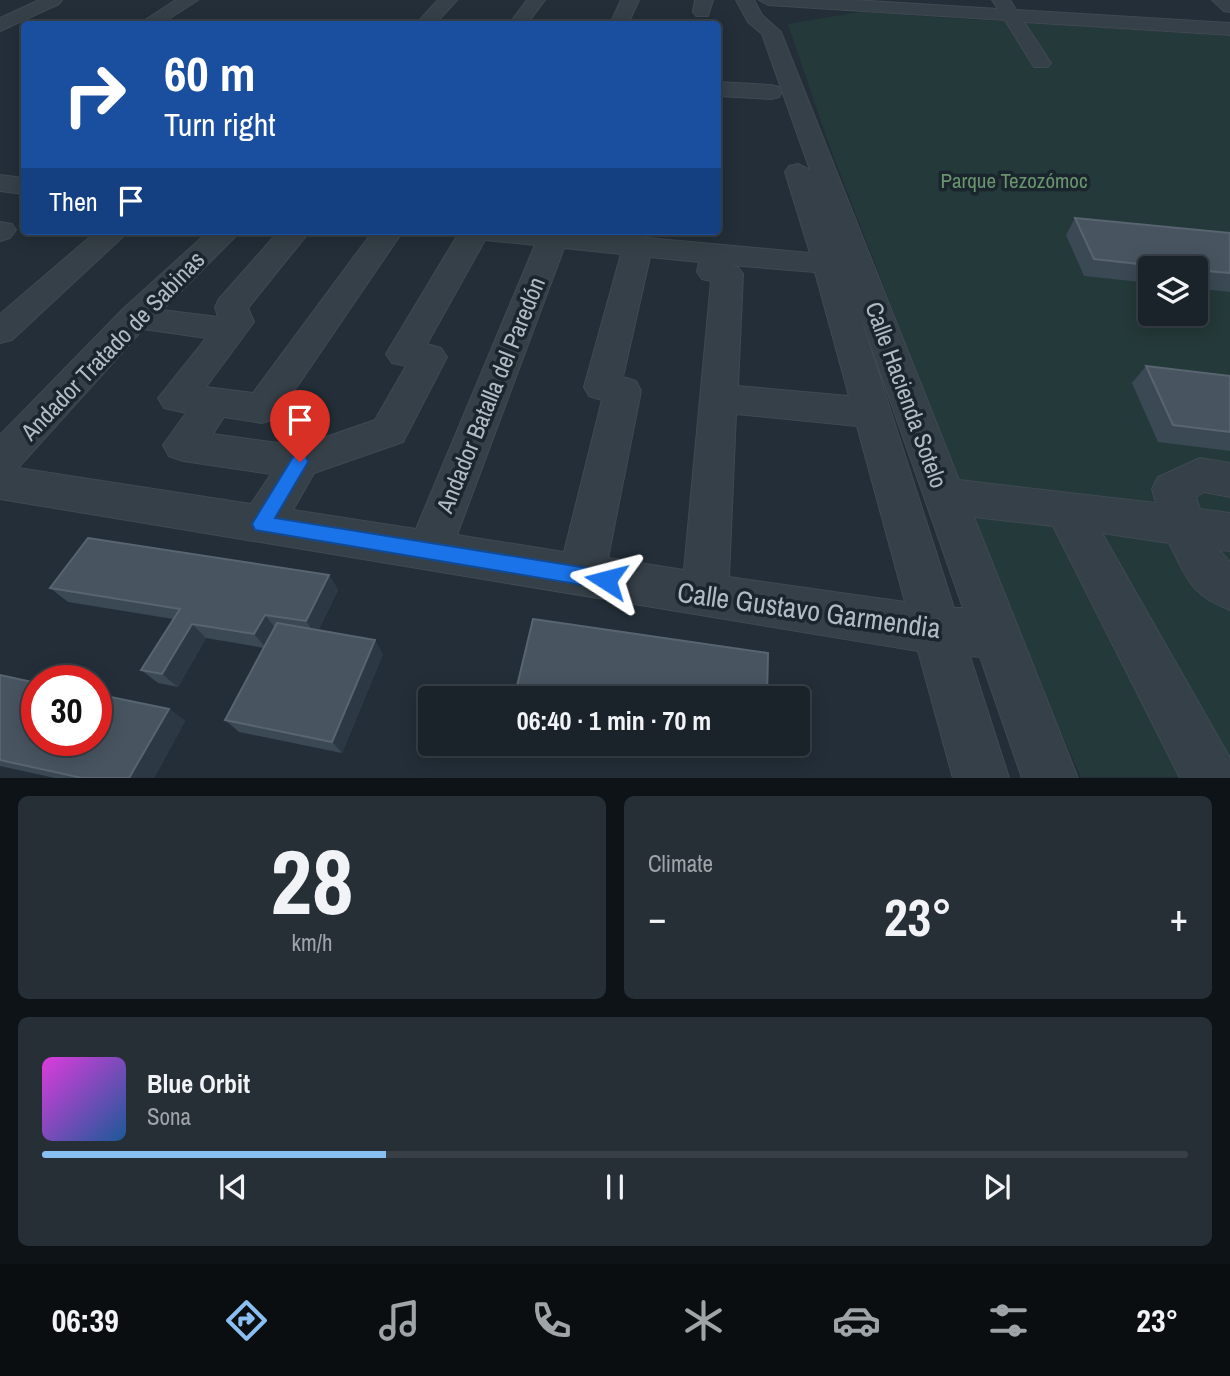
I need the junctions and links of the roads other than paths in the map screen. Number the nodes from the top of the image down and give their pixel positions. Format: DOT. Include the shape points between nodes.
graph roads {
  1 [pos="35,0"];
  2 [pos="53,0"];
  3 [pos="189,0"];
  4 [pos="448,0"];
  5 [pos="536,0"];
  6 [pos="630,0"];
  7 [pos="1111,0"];
  8 [pos="1221,0"];
  9 [pos="834,4"];
  10 [pos="1006,7"];
  11 [pos="1230,7"];
  12 [pos="760,13"];
  13 [pos="0,16"];
  14 [pos="153,21"];
  15 [pos="428,21"];
  16 [pos="520,21"];
  17 [pos="620,21"];
  18 [pos="0,27"];
  19 [pos="1230,29"];
  20 [pos="21,30"];
  21 [pos="1131,32"];
  22 [pos="1230,48"];
  23 [pos="1041,63"];
  24 [pos="721,89"];
  25 [pos="771,92"];
  26 [pos="0,183"];
  27 [pos="21,186"];
  28 [pos="109,235"];
  29 [pos="222,235"];
  30 [pos="292,235"];
  31 [pos="385,235"];
  32 [pos="473,235"];
  33 [pos="523,235"];
  34 [pos="553,238"];
  35 [pos="638,246"];
  36 [pos="716,254"];
  37 [pos="843,264"];
  38 [pos="135,317"];
  39 [pos="231,330"];
  40 [pos="0,332"];
  41 [pos="719,397"];
  42 [pos="215,402"];
  43 [pos="873,413"];
  44 [pos="0,461"];
  45 [pos="300,462"];
  46 [pos="1230,480"];
  47 [pos="0,482"];
  48 [pos="943,496"];
  49 [pos="1066,509"];
  50 [pos="262,524"];
  51 [pos="1183,526"];
  52 [pos="1230,532"];
  53 [pos="429,551"];
  54 [pos="581,576"];
  55 [pos="1230,588"];
  56 [pos="705,595"];
  57 [pos="937,630"];
  58 [pos="996,634"];
  59 [pos="981,778"];
  60 [pos="1050,778"];
  61 [pos="1210,778"];
  1 -- 13 [label="street"];
  2 -- 18 [label="street"];
  3 -- 14 [label="street"];
  4 -- 15 [label="street"];
  5 -- 16 [label="street"];
  6 -- 17 [label="street"];
  7 -- 21 [label="street"];
  8 -- 11 [label="street"];
  9 -- 10 [label="street"];
  9 -- 12 [label="street"];
  9 -- 12 [label="street" via="778,17"];
  10 -- 21 [label="street"];
  10 -- 23 [label="street"];
  12 -- 25 [label="street, Calle Hacienda Sotelo" via="751,26"];
  12 -- 37 [label="street, Calle Hacienda Sotelo"];
  18 -- 20 [label="street"];
  19 -- 21 [label="street"];
  21 -- 22 [label="street"];
  24 -- 25 [label="street"];
  25 -- 37 [label="street, Calle Hacienda Sotelo"];
  26 -- 27 [label="street"];
  28 -- 40 [label="street"];
  29 -- 38 [label="street, Andador Tratado de Sabinas"];
  30 -- 39 [label="street" via="231,307 237,322"];
  31 -- 42 [label="street" via="262,409"];
  32 -- 45 [label="street" via="404,354 429,358 389,431"];
  33 -- 34 [label="street"];
  34 -- 35 [label="street"];
  34 -- 53 [label="street, Andador Batalla del Paredón"];
  35 -- 36 [label="street"];
  35 -- 54 [label="street" via="602,387 623,391"];
  36 -- 37 [label="street"];
  36 -- 41 [label="street" via="713,272 727,274"];
  37 -- 43 [label="street, Calle Hacienda Sotelo"];
  37 -- 48 [label="street, Calle Hacienda Sotelo"];
  38 -- 39 [label="street"];
  38 -- 44 [label="street, Andador Tratado de Sabinas"];
  39 -- 42 [label="street" via="177,398"];
  41 -- 43 [label="street"];
  41 -- 56 [label="street"];
  42 -- 45 [label="street" via="183,445"];
  43 -- 57 [label="street, Calle Hacienda Sotelo"];
  45 -- 50 [label="street"];
  46 -- 51 [label="street" via="1200,475 1173,489"];
  47 -- 50 [label="street, Calle Gustavo Garmendia"];
  48 -- 49 [label="street"];
  48 -- 58 [label="street, Calle Hacienda Sotelo"];
  49 -- 51 [label="street"];
  49 -- 61 [label="street"];
  50 -- 53 [label="street, Calle Gustavo Garmendia"];
  51 -- 52 [label="street"];
  51 -- 55 [label="street" via="1208,573"];
  53 -- 54 [label="street, Calle Gustavo Garmendia"];
  54 -- 56 [label="street, Calle Gustavo Garmendia"];
  56 -- 57 [label="street, Calle Gustavo Garmendia"];
  57 -- 58 [label="street, Calle Gustavo Garmendia"];
  57 -- 59 [label="street, Calle Hacienda Sotelo"];
  58 -- 60 [label="street, Calle Hacienda Sotelo"];
}
